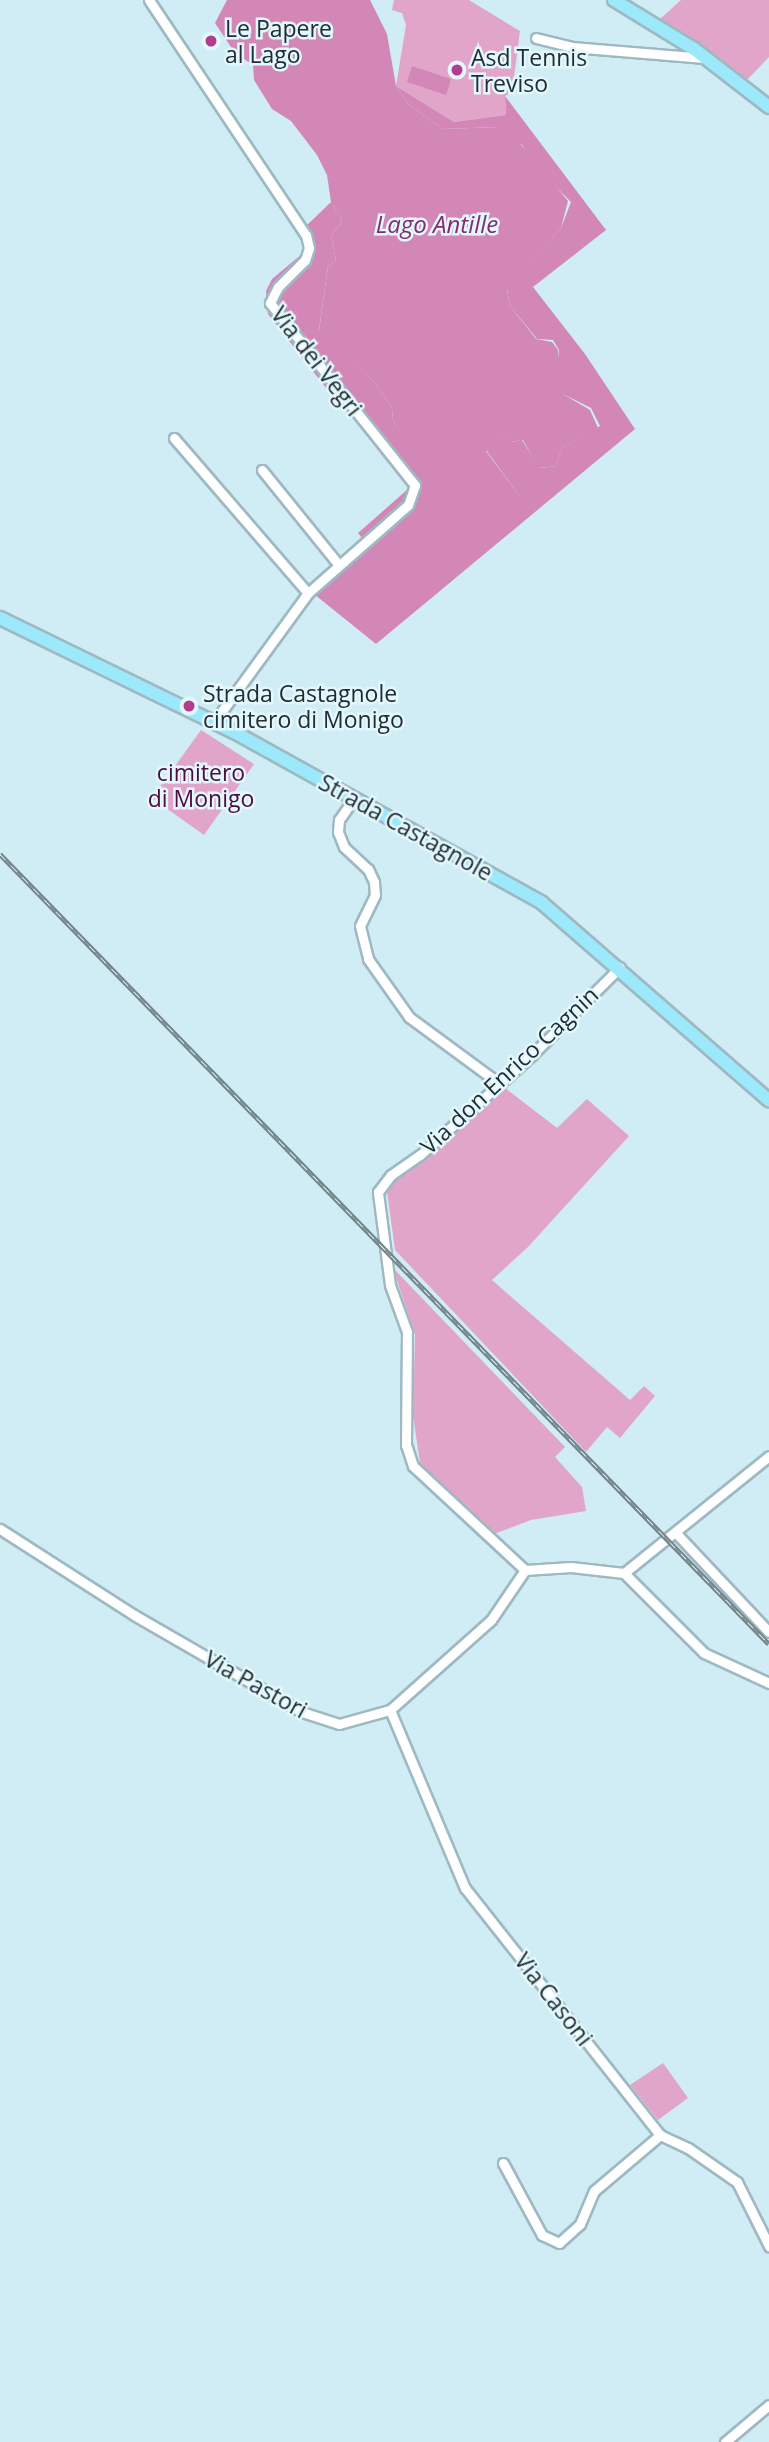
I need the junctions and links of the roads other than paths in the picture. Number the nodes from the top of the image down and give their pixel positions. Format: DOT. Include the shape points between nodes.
graph roads {
  1 [pos="149,0"];
  2 [pos="614,0"];
  3 [pos="536,38"];
  4 [pos="706,59"];
  5 [pos="769,107"];
  6 [pos="174,438"];
  7 [pos="262,470"];
  8 [pos="339,565"];
  9 [pos="308,593"];
  10 [pos="0,618"];
  11 [pos="214,722"];
  12 [pos="355,797"];
  13 [pos="620,967"];
  14 [pos="499,1084"];
  15 [pos="769,1100"];
  16 [pos="769,1455"];
  17 [pos="0,1529"];
  18 [pos="675,1532"];
  19 [pos="525,1570"];
  20 [pos="624,1573"];
  21 [pos="769,1632"];
  22 [pos="769,1683"];
  23 [pos="390,1710"];
  24 [pos="660,2135"];
  25 [pos="503,2163"];
  26 [pos="769,2246"];
  27 [pos="769,2405"];
  28 [pos="725,2442"];
  1 -- 8 [label="street, Via dei Vegri" via="306,235 309,248 305,260 278,287 270,303 415,485 408,505"];
  2 -- 4 [label="main road"];
  3 -- 4 [label="street" via="572,47"];
  4 -- 5 [label="main road"];
  6 -- 9 [label="street"];
  7 -- 8 [label="street"];
  8 -- 9 [label="street, Via dei Vegri"];
  9 -- 11 [label="street, Via dei Vegri"];
  10 -- 11 [label="main road, Strada Castagnole"];
  11 -- 12 [label="main road, Strada Castagnole"];
  12 -- 13 [label="main road, Strada Castagnole" via="542,903"];
  12 -- 14 [label="street" via="339,820 338,832 344,847 368,869 374,882 375,895 359,930 368,959 409,1017"];
  13 -- 14 [label="street, Via don Enrico Cagnin"];
  13 -- 15 [label="main road, Strada Castagnole"];
  14 -- 19 [label="street, Via don Enrico Cagnin" via="383,1182 378,1201 390,1285 407,1332 406,1445 413,1466"];
  16 -- 18 [label="street"];
  17 -- 23 [label="street, Via Pastori" via="134,1615 302,1712 338,1724"];
  18 -- 20 [label="street"];
  18 -- 21 [label="street"];
  19 -- 20 [label="street" via="571,1567"];
  19 -- 23 [label="street, Via Pastori" via="491,1620"];
  20 -- 22 [label="street" via="704,1653"];
  23 -- 24 [label="street, Via Casoni" via="465,1888"];
  24 -- 25 [label="street" via="594,2191 580,2224 559,2243 542,2235"];
  24 -- 26 [label="street, Via Casoni" via="737,2182"];
  27 -- 28 [label="street"];
}
